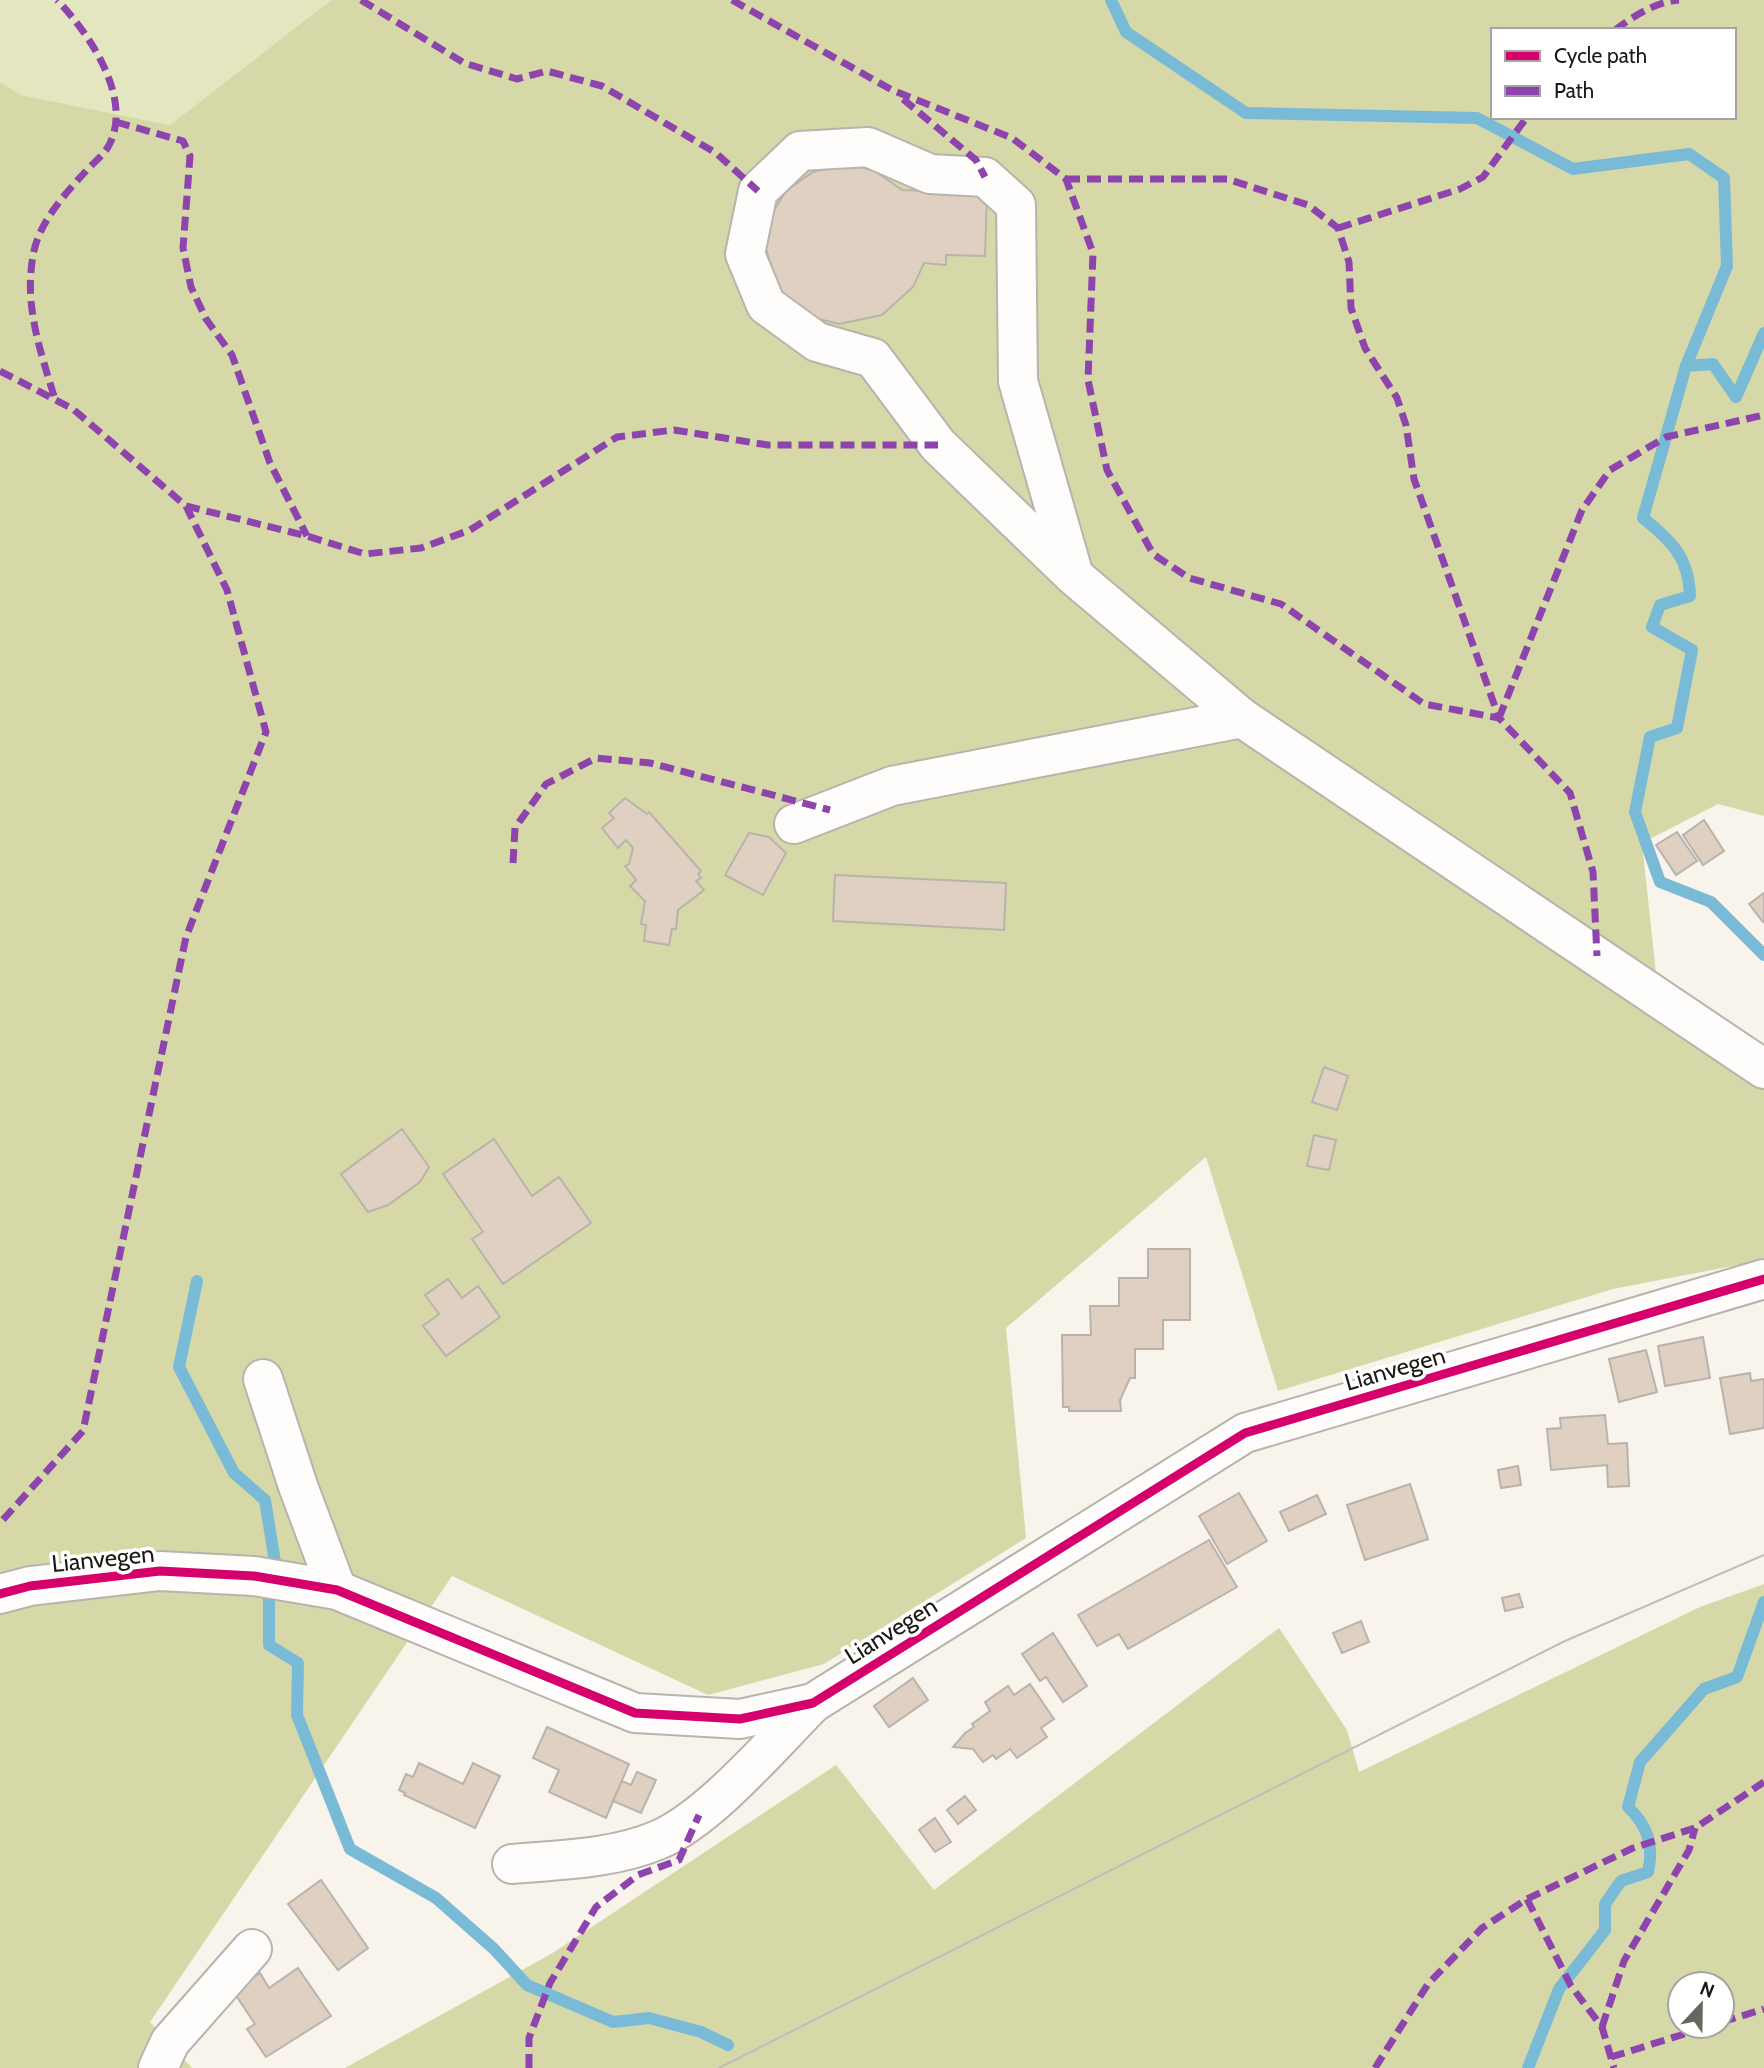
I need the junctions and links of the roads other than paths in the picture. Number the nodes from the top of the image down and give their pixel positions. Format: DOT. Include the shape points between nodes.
graph roads {
  1 [pos="1074,576"];
  2 [pos="1242,718"];
  3 [pos="794,824"];
  4 [pos="1764,1069"];
  5 [pos="1764,1279"];
  6 [pos="263,1379"];
  7 [pos="337,1590"];
  8 [pos="0,1594"];
  9 [pos="813,1703"];
  10 [pos="512,1864"];
  11 [pos="252,1949"];
  12 [pos="158,2068"];
  1 -- 1 [label="street" via="938,445 873,358 817,342 766,305 745,254 758,191 800,152 869,147 930,174 985,177 1016,205 1018,381"];
  1 -- 2 [label="street"];
  2 -- 3 [label="street" via="892,786"];
  2 -- 4 [label="street"];
  5 -- 9 [label="street, Lianvegen" via="1244,1433"];
  6 -- 7 [label="street"];
  7 -- 8 [label="street, Lianvegen" via="254,1576 160,1572 30,1586"];
  7 -- 9 [label="street, Lianvegen" via="635,1713 740,1719"];
  9 -- 10 [label="street" via="699,1815 659,1840 580,1859"];
  11 -- 12 [label="street" via="170,2042"];
}
